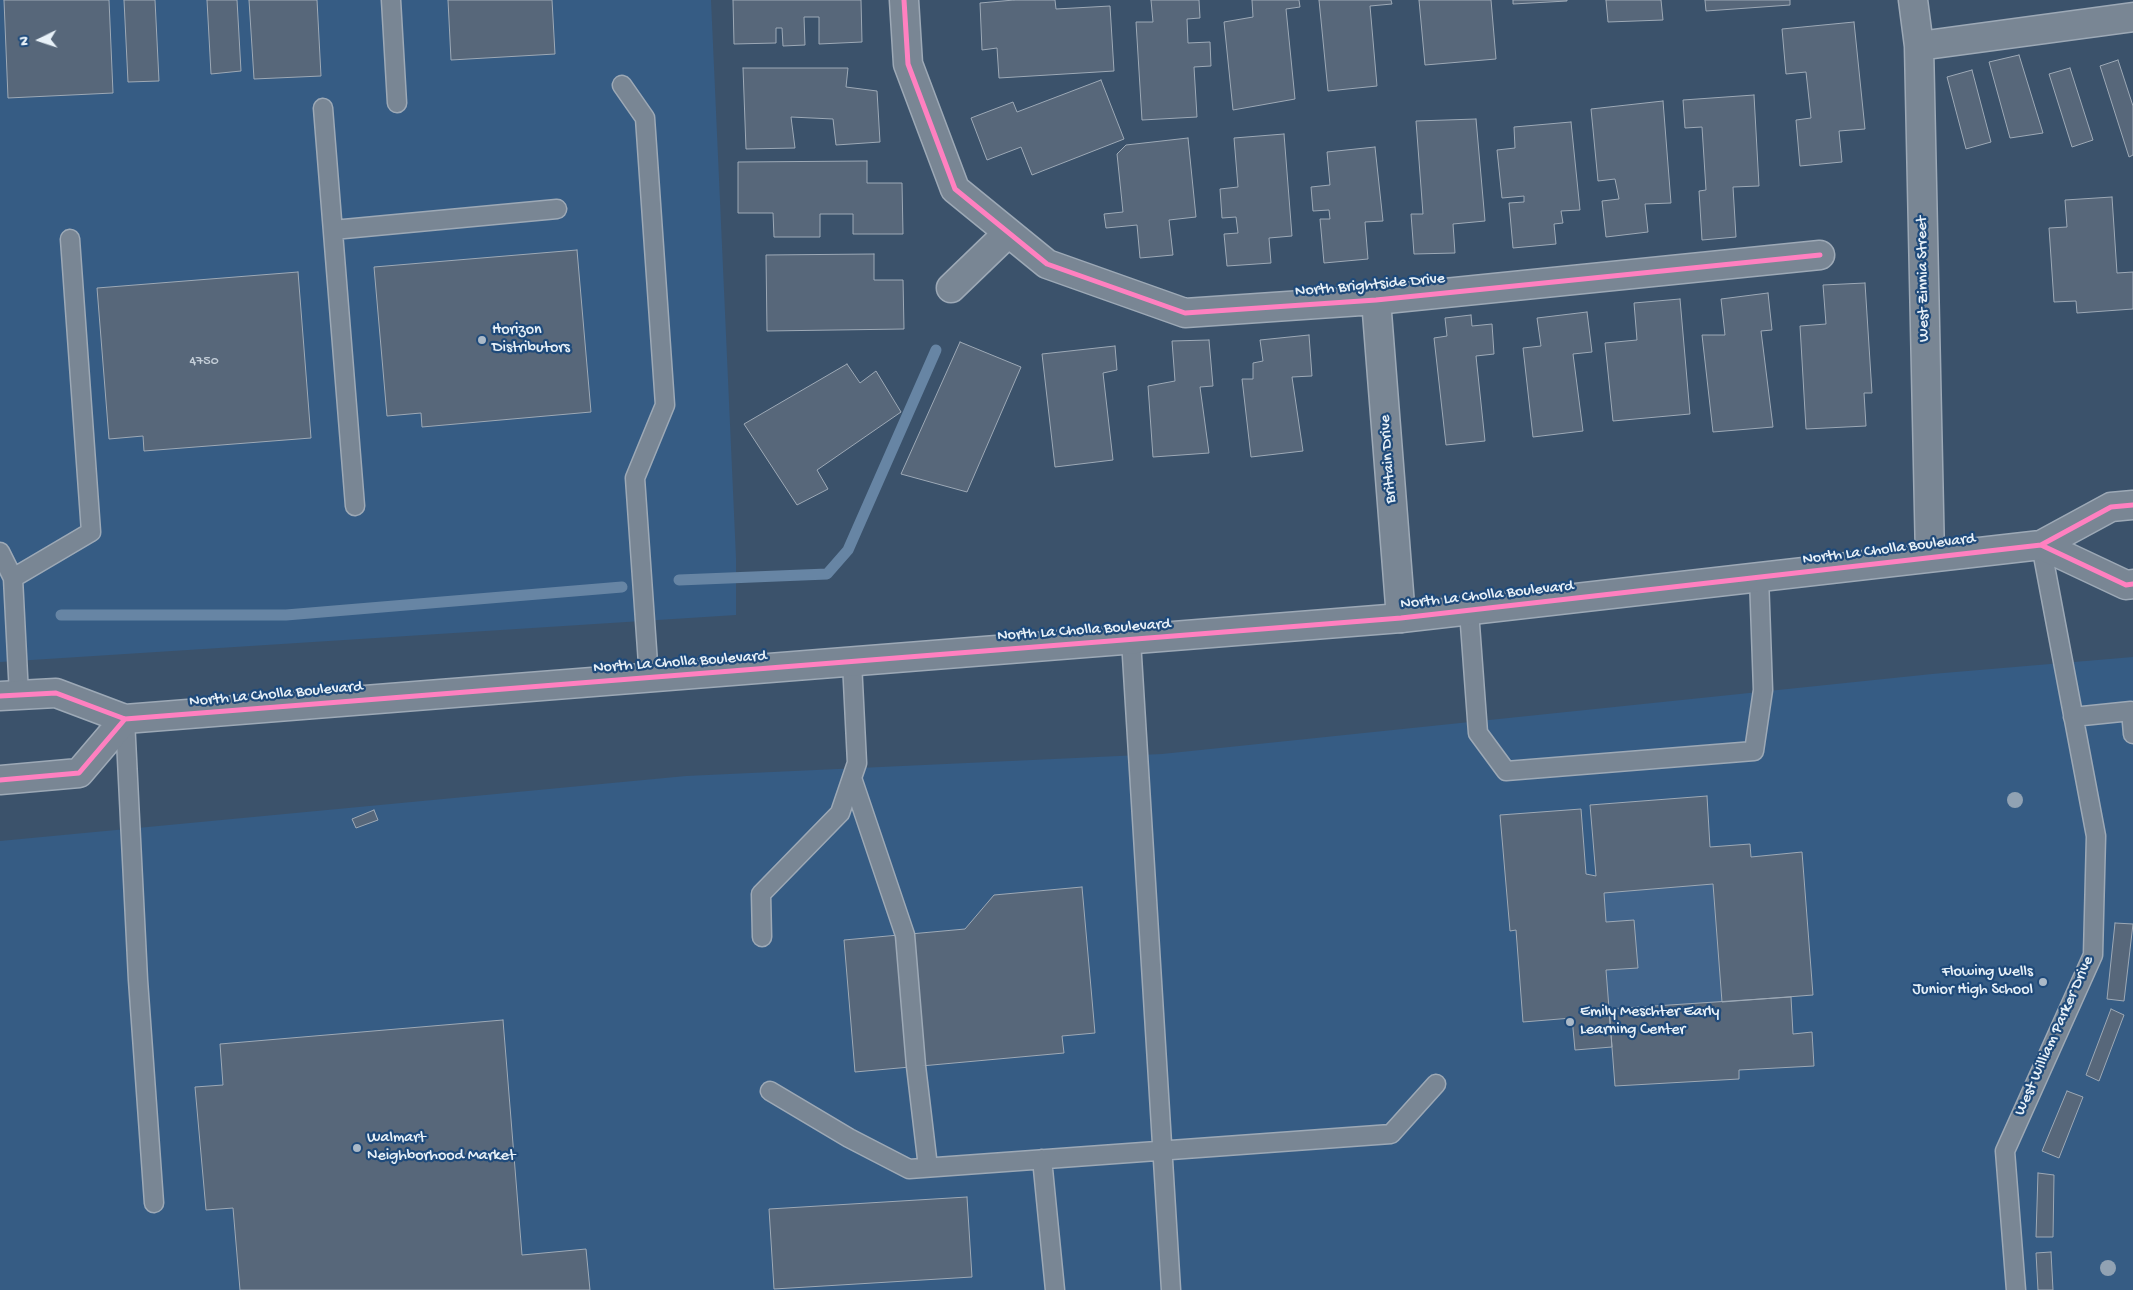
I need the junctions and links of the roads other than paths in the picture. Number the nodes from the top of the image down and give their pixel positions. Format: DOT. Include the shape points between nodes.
graph roads {
  1 [pos="391,0"];
  2 [pos="904,0"];
  3 [pos="1913,0"];
  4 [pos="2133,17"];
  5 [pos="1919,46"];
  6 [pos="622,85"];
  7 [pos="397,103"];
  8 [pos="323,108"];
  9 [pos="557,209"];
  10 [pos="333,230"];
  11 [pos="1008,233"];
  12 [pos="70,238"];
  13 [pos="1820,255"];
  14 [pos="951,288"];
  15 [pos="1376,300"];
  16 [pos="2133,505"];
  17 [pos="355,506"];
  18 [pos="2042,545"];
  19 [pos="0,552"];
  20 [pos="1930,558"];
  21 [pos="1759,577"];
  22 [pos="13,578"];
  23 [pos="2133,584"];
  24 [pos="1469,611"];
  25 [pos="1401,618"];
  26 [pos="1131,640"];
  27 [pos="852,662"];
  28 [pos="649,678"];
  29 [pos="9,696"];
  30 [pos="2073,716"];
  31 [pos="125,719"];
  32 [pos="2133,734"];
  33 [pos="852,778"];
  34 [pos="0,780"];
  35 [pos="762,937"];
  36 [pos="1436,1084"];
  37 [pos="770,1091"];
  38 [pos="1162,1151"];
  39 [pos="1042,1160"];
  40 [pos="928,1168"];
  41 [pos="154,1203"];
  42 [pos="1054,1290"];
  43 [pos="1171,1290"];
  44 [pos="2016,1290"];
  1 -- 7 [label="lane"];
  2 -- 11 [label="street, North Brightside Drive" via="908,64 955,189"];
  3 -- 5 [label="street, West Zinnia Street"];
  4 -- 5 [label="street"];
  5 -- 20 [label="street, West Zinnia Street"];
  6 -- 28 [label="lane" via="645,118 664,405 635,478"];
  8 -- 10 [label="lane"];
  9 -- 10 [label="lane"];
  10 -- 17 [label="lane"];
  11 -- 14 [label="street"];
  11 -- 15 [label="street, North Brightside Drive" via="1047,264 1185,313"];
  12 -- 22 [label="lane" via="91,532"];
  13 -- 15 [label="street, North Brightside Drive"];
  15 -- 25 [label="street, Brittain Drive"];
  16 -- 18 [label="street, North La Cholla Boulevard" via="2111,507"];
  18 -- 20 [label="street, North La Cholla Boulevard"];
  18 -- 23 [label="street" via="2126,585"];
  18 -- 30 [label="lane, West William Parker Drive"];
  19 -- 22 [label="lane"];
  20 -- 21 [label="street, North La Cholla Boulevard"];
  21 -- 24 [label="street, North La Cholla Boulevard"];
  21 -- 24 [label="lane" via="1762,690 1754,750 1506,771 1478,733"];
  22 -- 29 [label="lane"];
  24 -- 25 [label="street, North La Cholla Boulevard"];
  25 -- 26 [label="street, North La Cholla Boulevard"];
  26 -- 27 [label="street, North La Cholla Boulevard"];
  26 -- 38 [label="lane"];
  27 -- 28 [label="street, North La Cholla Boulevard"];
  27 -- 33 [label="lane" via="857,763"];
  28 -- 31 [label="street, North La Cholla Boulevard"];
  29 -- 31 [label="street, North La Cholla Boulevard" via="56,693"];
  30 -- 32 [label="lane" via="2132,711"];
  30 -- 44 [label="lane, West William Parker Drive" via="2096,836 2093,955 2005,1152"];
  31 -- 34 [label="street" via="79,773"];
  31 -- 41 [label="lane" via="138,980"];
  33 -- 35 [label="lane" via="840,813 761,894"];
  33 -- 40 [label="lane" via="905,935"];
  36 -- 38 [label="lane" via="1391,1134"];
  37 -- 40 [label="lane" via="908,1169"];
  38 -- 39 [label="lane"];
  38 -- 43 [label="lane"];
  39 -- 40 [label="lane"];
  39 -- 42 [label="lane"];
}
